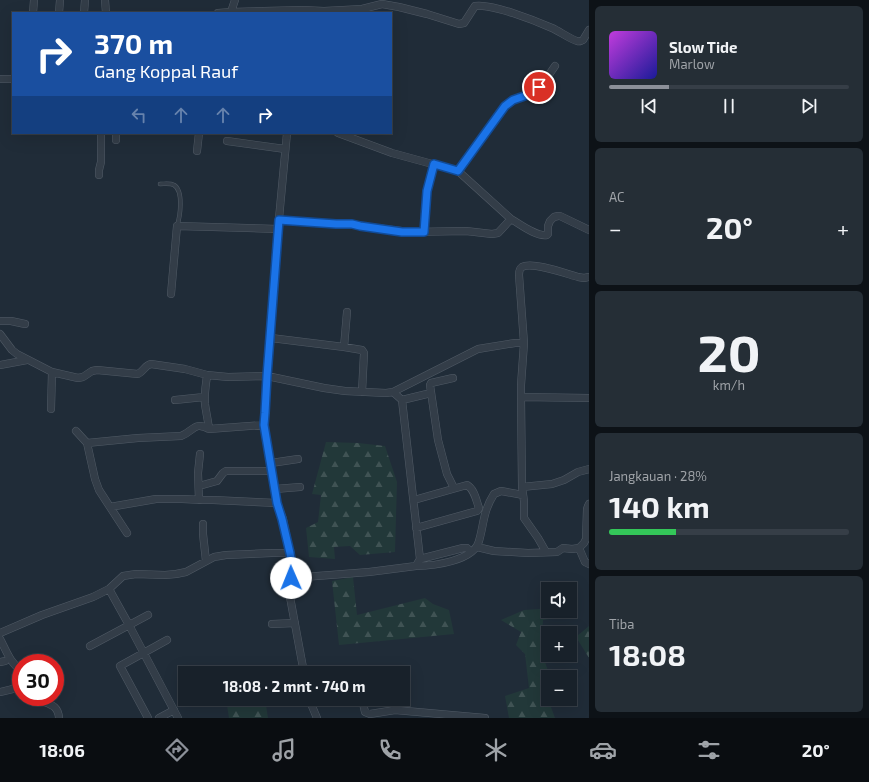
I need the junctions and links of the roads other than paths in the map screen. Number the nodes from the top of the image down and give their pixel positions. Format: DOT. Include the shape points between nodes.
graph roads {
  1 [pos="34,0"];
  2 [pos="60,0"];
  3 [pos="85,0"];
  4 [pos="105,0"];
  5 [pos="235,0"];
  6 [pos="33,12"];
  7 [pos="59,12"];
  8 [pos="84,12"];
  9 [pos="106,12"];
  10 [pos="231,12"];
  11 [pos="589,29"];
  12 [pos="555,66"];
  13 [pos="0,79"];
  14 [pos="12,79"];
  15 [pos="101,134"];
  16 [pos="199,134"];
  17 [pos="287,134"];
  18 [pos="341,134"];
  19 [pos="227,140"];
  20 [pos="285,149"];
  21 [pos="198,151"];
  22 [pos="434,164"];
  23 [pos="458,171"];
  24 [pos="99,175"];
  25 [pos="160,184"];
  26 [pos="511,219"];
  27 [pos="279,220"];
  28 [pos="177,226"];
  29 [pos="278,228"];
  30 [pos="589,230"];
  31 [pos="424,232"];
  32 [pos="589,277"];
  33 [pos="171,294"];
  34 [pos="347,312"];
  35 [pos="0,321"];
  36 [pos="25,324"];
  37 [pos="0,334"];
  38 [pos="270,338"];
  39 [pos="524,343"];
  40 [pos="344,346"];
  41 [pos="27,360"];
  42 [pos="0,365"];
  43 [pos="52,372"];
  44 [pos="207,376"];
  45 [pos="267,376"];
  46 [pos="453,378"];
  47 [pos="362,392"];
  48 [pos="393,392"];
  49 [pos="431,393"];
  50 [pos="204,397"];
  51 [pos="521,397"];
  52 [pos="589,398"];
  53 [pos="176,400"];
  54 [pos="402,400"];
  55 [pos="51,409"];
  56 [pos="264,425"];
  57 [pos="209,429"];
  58 [pos="76,431"];
  59 [pos="87,443"];
  60 [pos="200,454"];
  61 [pos="298,459"];
  62 [pos="271,463"];
  63 [pos="589,469"];
  64 [pos="272,471"];
  65 [pos="199,486"];
  66 [pos="300,487"];
  67 [pos="522,487"];
  68 [pos="454,488"];
  69 [pos="275,489"];
  70 [pos="523,495"];
  71 [pos="199,500"];
  72 [pos="414,500"];
  73 [pos="277,503"];
  74 [pos="589,504"];
  75 [pos="110,507"];
  76 [pos="203,524"];
  77 [pos="416,528"];
  78 [pos="127,533"];
  79 [pos="477,547"];
  80 [pos="579,548"];
  81 [pos="471,552"];
  82 [pos="546,552"];
  83 [pos="290,553"];
  84 [pos="420,559"];
  85 [pos="206,561"];
  86 [pos="589,564"];
  87 [pos="416,566"];
  88 [pos="291,578"];
  89 [pos="109,589"];
  90 [pos="148,616"];
  91 [pos="295,623"];
  92 [pos="272,624"];
  93 [pos="129,625"];
  94 [pos="0,633"];
  95 [pos="0,639"];
  96 [pos="167,640"];
  97 [pos="90,646"];
  98 [pos="144,652"];
  99 [pos="12,662"];
  100 [pos="303,666"];
  101 [pos="12,689"];
  102 [pos="0,692"];
  103 [pos="54,706"];
  104 [pos="312,706"];
  105 [pos="364,706"];
  106 [pos="174,710"];
  107 [pos="59,718"];
  108 [pos="148,718"];
  109 [pos="159,718"];
  110 [pos="178,718"];
  111 [pos="317,718"];
  112 [pos="485,718"];
  1 -- 6 [label="street"];
  2 -- 7 [label="street"];
  3 -- 8 [label="street"];
  4 -- 9 [label="street"];
  5 -- 10 [label="street"];
  10 -- 11 [label="street" via="362,9 382,4 459,24 464,23 475,6 480,5 534,21 577,41 583,40"];
  12 -- 23 [label="street" via="537,90 505,106"];
  13 -- 14 [label="street"];
  15 -- 24 [label="street"];
  16 -- 21 [label="street"];
  17 -- 20 [label="street"];
  18 -- 22 [label="street" via="392,153"];
  19 -- 20 [label="street"];
  20 -- 27 [label="street"];
  22 -- 23 [label="street"];
  22 -- 31 [label="street" via="427,191"];
  23 -- 26 [label="street"];
  25 -- 28 [label="lane" via="172,184 178,188 180,215"];
  26 -- 30 [label="street" via="542,236 548,234 549,223 558,216"];
  26 -- 31 [label="street" via="498,233"];
  27 -- 29 [label="street"];
  27 -- 31 [label="street" via="352,224 402,232"];
  28 -- 29 [label="street"];
  28 -- 33 [label="street"];
  29 -- 38 [label="street"];
  32 -- 39 [label="street" via="578,277 538,266 521,268 519,275"];
  34 -- 40 [label="street"];
  35 -- 36 [label="street"];
  37 -- 41 [label="street" via="12,350"];
  38 -- 40 [label="street"];
  38 -- 45 [label="street"];
  39 -- 48 [label="street" via="478,349"];
  39 -- 51 [label="street"];
  40 -- 47 [label="street" via="363,352"];
  41 -- 42 [label="street"];
  41 -- 43 [label="street"];
  43 -- 44 [label="street" via="78,378 97,370 136,374 151,364 185,369"];
  43 -- 55 [label="street"];
  44 -- 45 [label="street"];
  44 -- 50 [label="street"];
  45 -- 47 [label="street" via="324,388"];
  45 -- 56 [label="street"];
  46 -- 49 [label="street" via="431,383"];
  47 -- 48 [label="street"];
  48 -- 54 [label="street"];
  49 -- 54 [label="street"];
  49 -- 68 [label="street" via="438,440 447,474"];
  50 -- 53 [label="street"];
  50 -- 57 [label="street"];
  51 -- 52 [label="street"];
  51 -- 67 [label="street"];
  54 -- 72 [label="street"];
  56 -- 57 [label="street"];
  56 -- 62 [label="street"];
  57 -- 59 [label="street" via="200,426 181,436"];
  58 -- 59 [label="street"];
  59 -- 75 [label="street" via="95,480"];
  60 -- 65 [label="street"];
  61 -- 62 [label="street"];
  62 -- 64 [label="street"];
  63 -- 67 [label="street" via="552,484"];
  64 -- 65 [label="street" via="226,471 217,481"];
  64 -- 69 [label="street"];
  65 -- 71 [label="street"];
  66 -- 69 [label="street"];
  67 -- 70 [label="street"];
  68 -- 72 [label="street"];
  68 -- 77 [label="street" via="469,486 474,491 478,510"];
  69 -- 73 [label="street"];
  70 -- 79 [label="street" via="501,491 494,494 486,511"];
  70 -- 82 [label="street" via="524,518"];
  71 -- 73 [label="street"];
  71 -- 75 [label="street" via="156,499"];
  72 -- 77 [label="street"];
  73 -- 83 [label="street"];
  74 -- 80 [label="street" via="586,539"];
  75 -- 78 [label="street"];
  76 -- 85 [label="street"];
  77 -- 84 [label="street"];
  79 -- 81 [label="street"];
  79 -- 82 [label="street" via="494,551"];
  80 -- 82 [label="street"];
  80 -- 86 [label="street" via="585,562"];
  81 -- 84 [label="street" via="468,548 463,548"];
  81 -- 87 [label="street" via="444,564"];
  83 -- 85 [label="street" via="226,555"];
  83 -- 88 [label="street"];
  84 -- 87 [label="street"];
  85 -- 89 [label="street" via="186,572 176,574 123,576"];
  87 -- 88 [label="street"];
  88 -- 91 [label="street" via="290,597"];
  89 -- 93 [label="street"];
  89 -- 94 [label="street"];
  90 -- 93 [label="street"];
  91 -- 92 [label="street"];
  91 -- 100 [label="street"];
  93 -- 97 [label="street"];
  93 -- 98 [label="street"];
  95 -- 99 [label="street"];
  96 -- 98 [label="street"];
  98 -- 106 [label="street"];
  98 -- 108 [label="street" via="120,666"];
  101 -- 102 [label="street"];
  103 -- 107 [label="street"];
  104 -- 111 [label="street"];
  105 -- 112 [label="street" via="365,712 370,714 395,710"];
  106 -- 109 [label="street"];
  106 -- 110 [label="street"];
}
